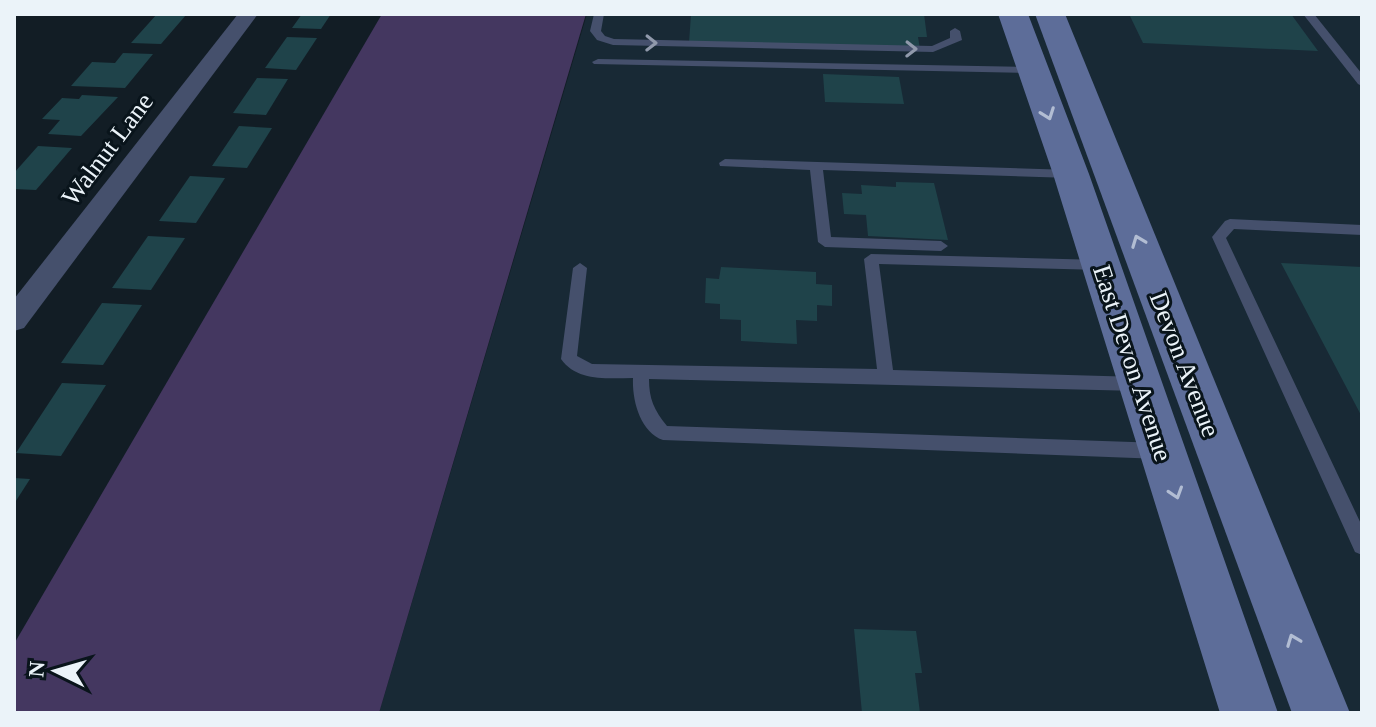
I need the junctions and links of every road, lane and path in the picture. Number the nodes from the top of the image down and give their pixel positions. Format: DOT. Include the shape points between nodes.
graph roads {
  1 [pos="248,14"];
  2 [pos="599,14"];
  3 [pos="1013,14"];
  4 [pos="1050,14"];
  5 [pos="1308,14"];
  6 [pos="955,31"];
  7 [pos="598,62"];
  8 [pos="1032,70"];
  9 [pos="1362,82"];
  10 [pos="725,163"];
  11 [pos="816,166"];
  12 [pos="1071,174"];
  13 [pos="1362,230"];
  14 [pos="941,246"];
  15 [pos="1101,265"];
  16 [pos="580,268"];
  17 [pos="14,320"];
  18 [pos="641,372"];
  19 [pos="886,376"];
  20 [pos="1140,384"];
  21 [pos="1162,451"];
  22 [pos="1362,546"];
  23 [pos="1240,709"];
  24 [pos="1321,713"];
  1 -- 17 [label="street, Walnut Lane"];
  2 -- 6 [label="lane, one-way" via="595,31 613,42 933,49 956,40"];
  3 -- 8 [label="main road, East Devon Avenue"];
  24 -- 4 [label="main road, Devon Avenue, one-way"];
  5 -- 9 [label="lane"];
  7 -- 8 [label="lane"];
  8 -- 12 [label="main road, East Devon Avenue, one-way"];
  10 -- 11 [label="lane"];
  11 -- 12 [label="lane"];
  11 -- 14 [label="lane" via="825,242"];
  12 -- 15 [label="main road, East Devon Avenue"];
  13 -- 22 [label="lane" via="1230,224 1219,237"];
  15 -- 19 [label="lane" via="871,259"];
  15 -- 20 [label="main road, East Devon Avenue"];
  16 -- 18 [label="lane" via="569,359 589,371"];
  18 -- 19 [label="lane"];
  18 -- 21 [label="lane" via="643,410 663,433"];
  19 -- 20 [label="lane"];
  20 -- 21 [label="main road, East Devon Avenue"];
  21 -- 23 [label="main road, East Devon Avenue, one-way"];
}
